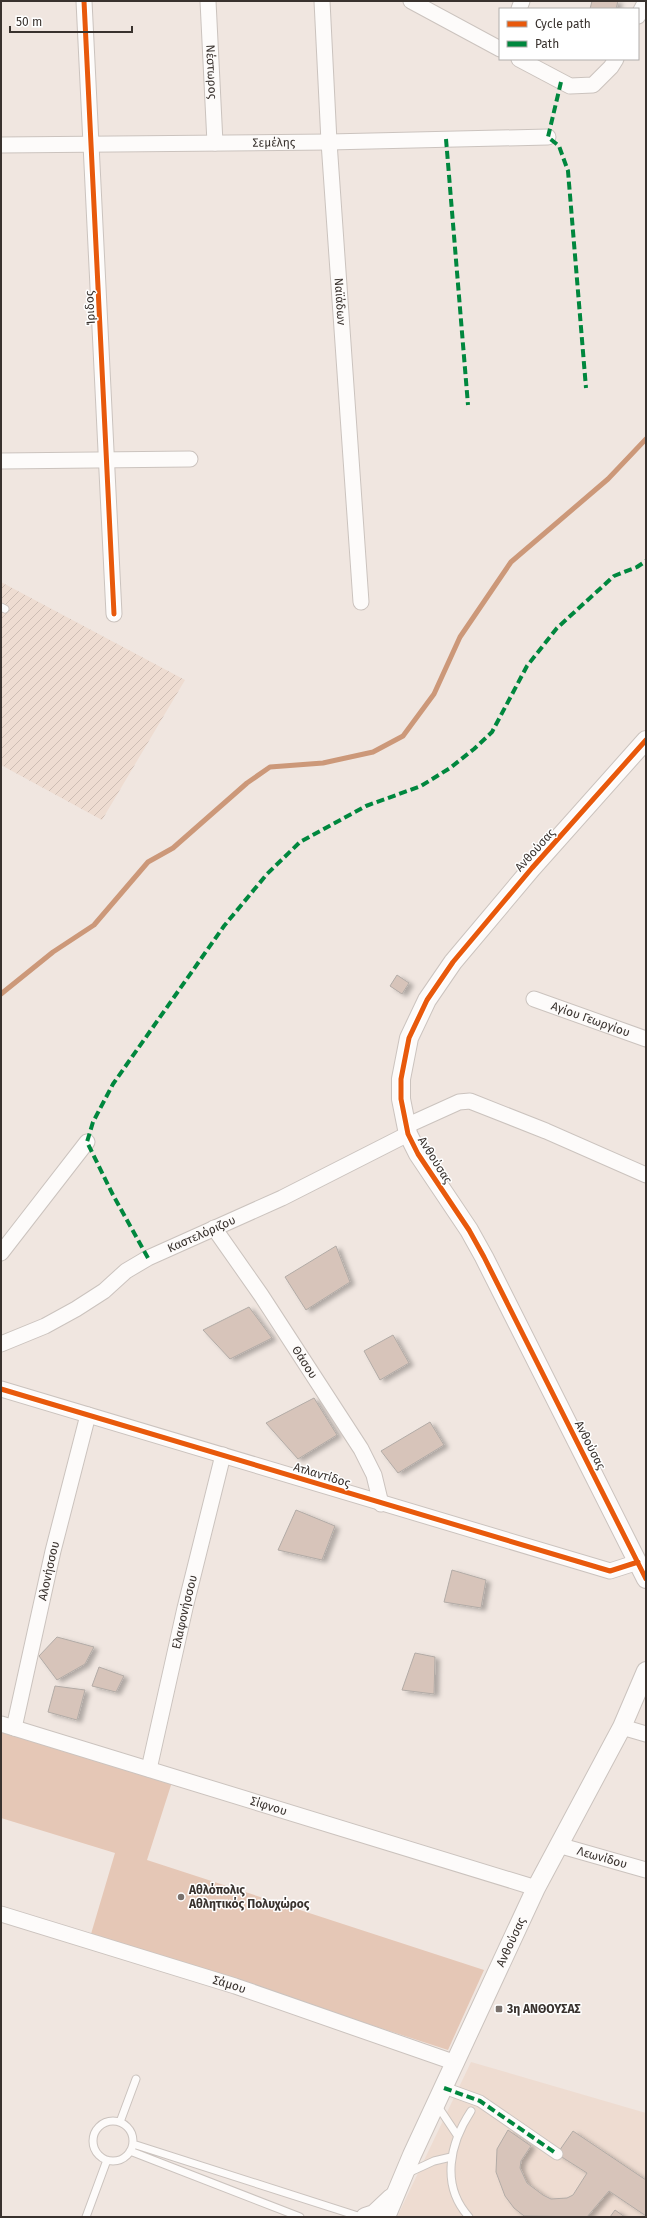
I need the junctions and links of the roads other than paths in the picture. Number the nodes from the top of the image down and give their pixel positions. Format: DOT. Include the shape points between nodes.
graph roads {
  1 [pos="84,1"];
  2 [pos="208,1"];
  3 [pos="322,1"];
  4 [pos="411,1"];
  5 [pos="646,1"];
  6 [pos="639,14"];
  7 [pos="499,48"];
  8 [pos="521,60"];
  9 [pos="616,60"];
  10 [pos="548,137"];
  11 [pos="329,142"];
  12 [pos="216,143"];
  13 [pos="92,144"];
  14 [pos="1,145"];
  15 [pos="190,459"];
  16 [pos="107,460"];
  17 [pos="1,461"];
  18 [pos="361,602"];
  19 [pos="114,614"];
  20 [pos="646,740"];
  21 [pos="534,999"];
  22 [pos="645,1036"];
  23 [pos="407,1130"];
  24 [pos="88,1142"];
  25 [pos="646,1175"];
  26 [pos="214,1228"];
  27 [pos="1,1253"];
  28 [pos="1,1344"];
  29 [pos="1,1389"];
  30 [pos="88,1415"];
  31 [pos="223,1455"];
  32 [pos="381,1504"];
  33 [pos="638,1562"];
  34 [pos="646,1579"];
  35 [pos="646,1671"];
  36 [pos="7,1726"];
  37 [pos="622,1727"];
  38 [pos="646,1734"];
  39 [pos="149,1769"];
  40 [pos="558,1845"];
  41 [pos="646,1870"];
  42 [pos="536,1888"];
  43 [pos="1,1914"];
  44 [pos="456,2063"];
  45 [pos="136,2079"];
  46 [pos="440,2096"];
  47 [pos="471,2111"];
  48 [pos="120,2122"];
  49 [pos="457,2135"];
  50 [pos="132,2148"];
  51 [pos="557,2154"];
  52 [pos="451,2157"];
  53 [pos="107,2160"];
  54 [pos="403,2176"];
  55 [pos="395,2195"];
  56 [pos="86,2217"];
  57 [pos="300,2217"];
  58 [pos="361,2217"];
  59 [pos="365,2217"];
  60 [pos="386,2217"];
  61 [pos="469,2217"];
  1 -- 13 [label="street, Ίριδος"];
  2 -- 12 [label="street, Νέστωρος"];
  3 -- 11 [label="street, Ναϊάδων"];
  4 -- 7 [label="street"];
  5 -- 6 [label="street"];
  8 -- 9 [label="street" via="570,86 593,86"];
  10 -- 11 [label="street, Σεμέλης"];
  11 -- 12 [label="street, Σεμέλης"];
  11 -- 18 [label="street, Ναϊάδων"];
  12 -- 13 [label="street, Σεμέλης"];
  13 -- 14 [label="street, Σεμέλης"];
  13 -- 16 [label="street, Ίριδος"];
  15 -- 16 [label="street"];
  16 -- 17 [label="street"];
  16 -- 19 [label="street, Ίριδος"];
  20 -- 23 [label="street, Ανθούσας" via="492,914 439,980 418,1018 404,1057 401,1099"];
  21 -- 22 [label="street, Αγίου Γεωργίου"];
  23 -- 25 [label="street, Καστελόριζου" via="459,1102 470,1101"];
  23 -- 26 [label="street, Καστελόριζου" via="282,1198"];
  23 -- 33 [label="street, Ανθούσας" via="418,1154 481,1251"];
  24 -- 27 [label="street"];
  26 -- 28 [label="street, Καστελόριζου" via="126,1271 104,1291 45,1326"];
  26 -- 32 [label="street, Θάσου" via="261,1295 361,1449 374,1475"];
  29 -- 30 [label="street, Ατλαντίδος"];
  30 -- 31 [label="street, Ατλαντίδος"];
  30 -- 36 [label="street, Αλονήσσου"];
  31 -- 32 [label="street, Ατλαντίδος"];
  31 -- 39 [label="street, Ελαφονήσσου"];
  32 -- 33 [label="street, Ατλαντίδος" via="610,1571"];
  33 -- 34 [label="street, Ανθούσας"];
  35 -- 37 [label="street, Ανθούσας"];
  36 -- 39 [label="street, Σίφνου"];
  37 -- 38 [label="street"];
  37 -- 40 [label="street, Ανθούσας"];
  39 -- 42 [label="street, Σίφνου"];
  40 -- 41 [label="street, Λεωνίδου"];
  40 -- 42 [label="street, Ανθούσας"];
  42 -- 44 [label="street, Ανθούσας"];
  43 -- 44 [label="street, Σάμου" via="236,1986"];
  44 -- 46 [label="street, Ανθούσας"];
  45 -- 48 [label="lane"];
  46 -- 49 [label="lane"];
  46 -- 51 [label="street" via="480,2101"];
  46 -- 54 [label="street, Ανθούσας"];
  47 -- 49 [label="lane"];
  48 -- 50 [label="lane" via="131,2133"];
  48 -- 53 [label="lane" via="105,2122 95,2130 91,2141 100,2157"];
  49 -- 52 [label="lane"];
  50 -- 53 [label="lane" via="118,2160"];
  50 -- 57 [label="lane"];
  50 -- 58 [label="lane"];
  52 -- 54 [label="lane" via="434,2161"];
  52 -- 61 [label="lane" via="451,2181 456,2196"];
  53 -- 56 [label="lane"];
  54 -- 55 [label="street, Ανθούσας"];
  55 -- 59 [label="street" via="374,2214"];
  55 -- 60 [label="street, Ανθούσας"];
}
